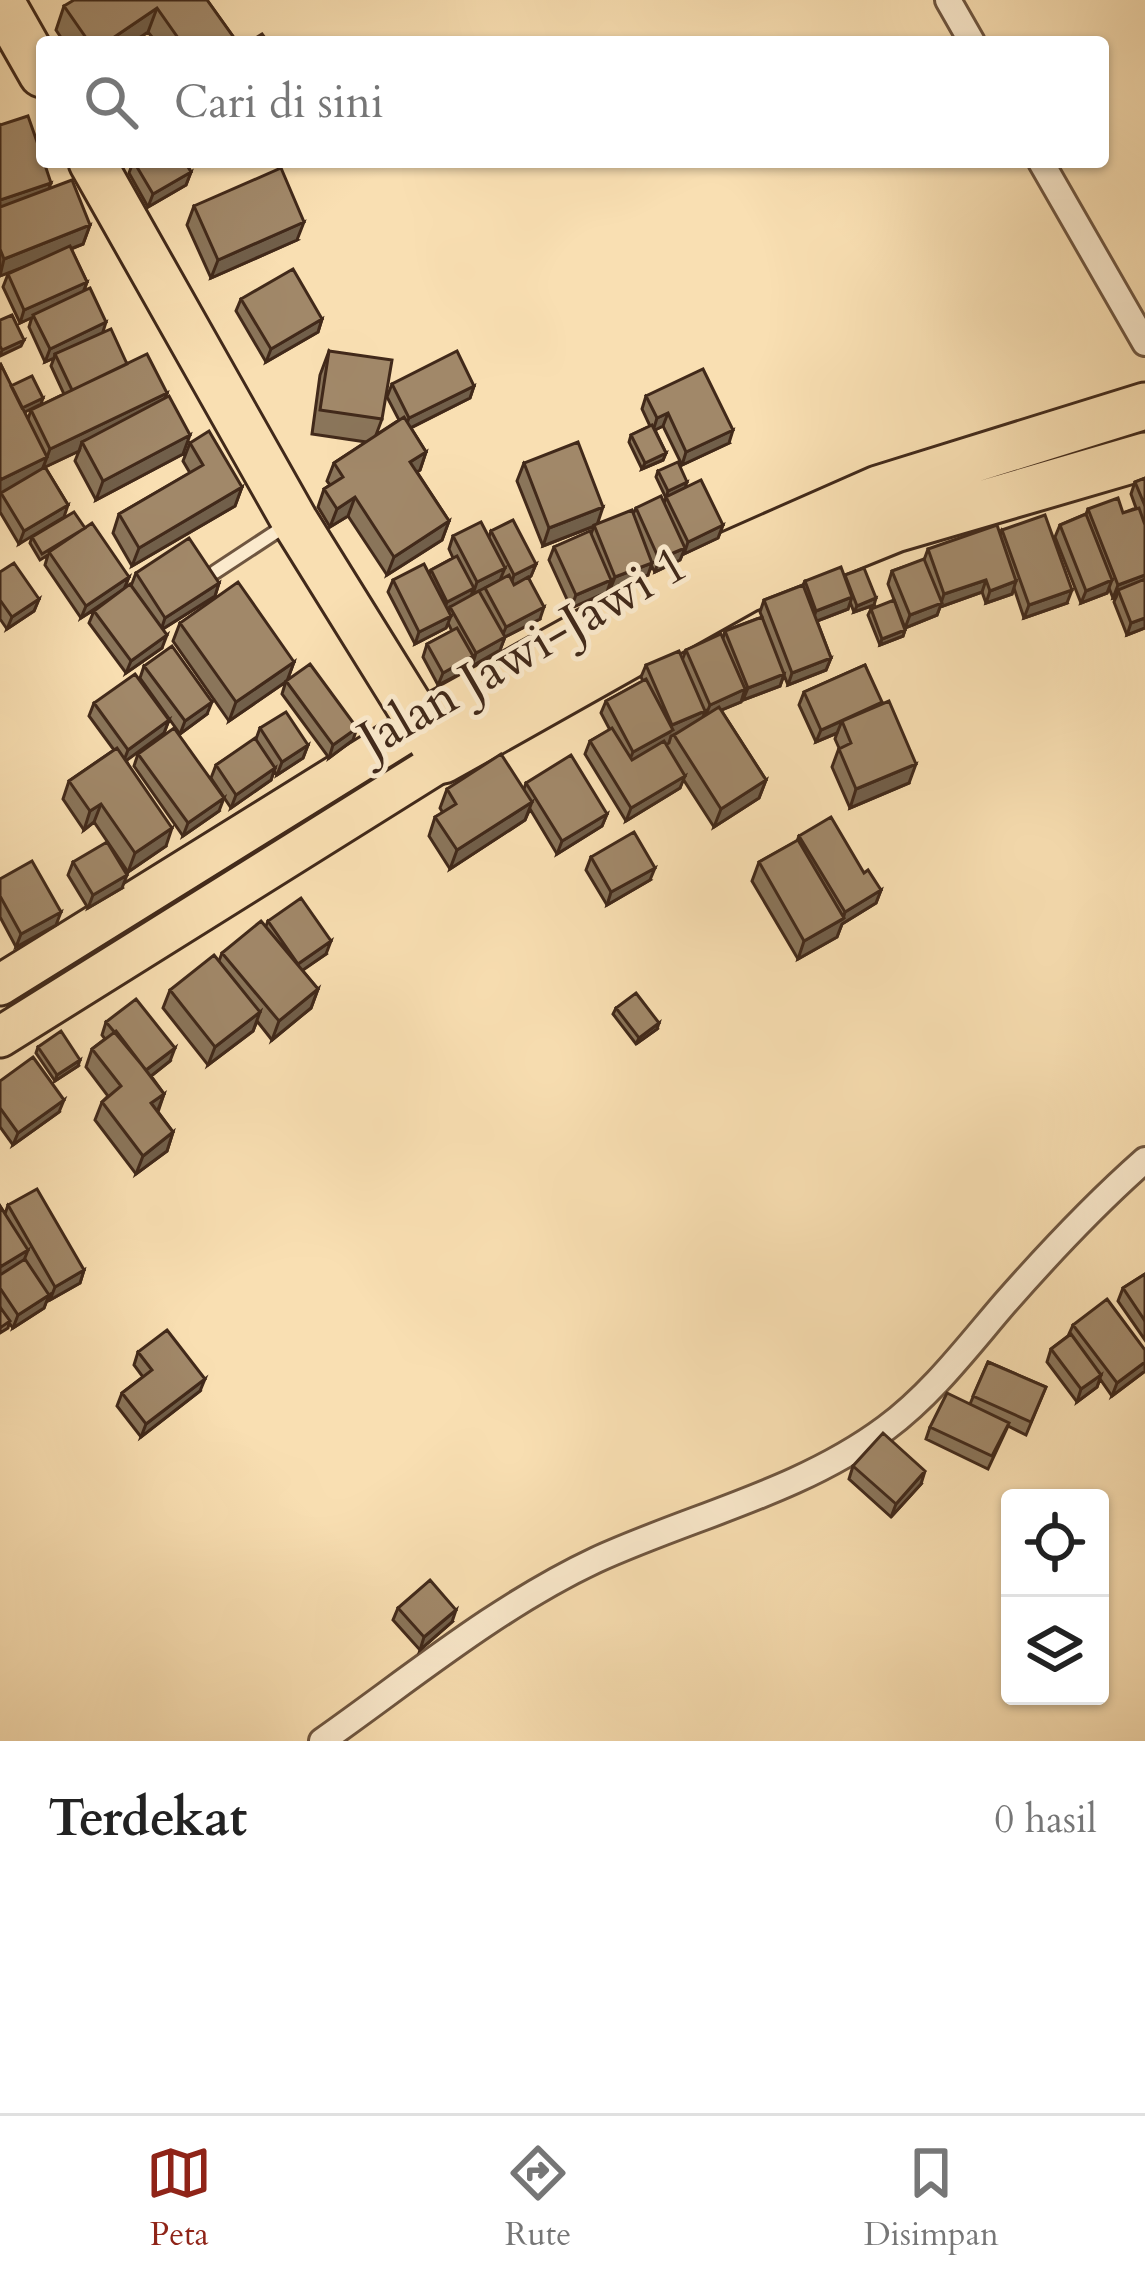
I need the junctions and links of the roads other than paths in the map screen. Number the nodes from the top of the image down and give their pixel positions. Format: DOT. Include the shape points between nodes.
graph roads {
  1 [pos="0,0"];
  2 [pos="948,0"];
  3 [pos="969,36"];
  4 [pos="36,63"];
  5 [pos="95,168"];
  6 [pos="1044,168"];
  7 [pos="1145,344"];
  8 [pos="1145,406"];
  9 [pos="1145,456"];
  10 [pos="294,520"];
  11 [pos="215,572"];
  12 [pos="432,742"];
  13 [pos="0,985"];
  14 [pos="0,1037"];
  15 [pos="1145,1160"];
  16 [pos="322,1741"];
  1 -- 4 [label="highway"];
  2 -- 3 [label="street"];
  5 -- 10 [label="highway"];
  6 -- 7 [label="street"];
  8 -- 12 [label="highway" via="878,489 715,561"];
  9 -- 12 [label="highway, Jalan Jawi-Jawi 1" via="895,529 747,590"];
  10 -- 11 [label="lane"];
  10 -- 12 [label="highway"];
  12 -- 13 [label="main road"];
  12 -- 14 [label="main road, Jalan Jawi-Jawi 1"];
  15 -- 16 [label="street" via="888,1427 837,1461 592,1562"];
}
